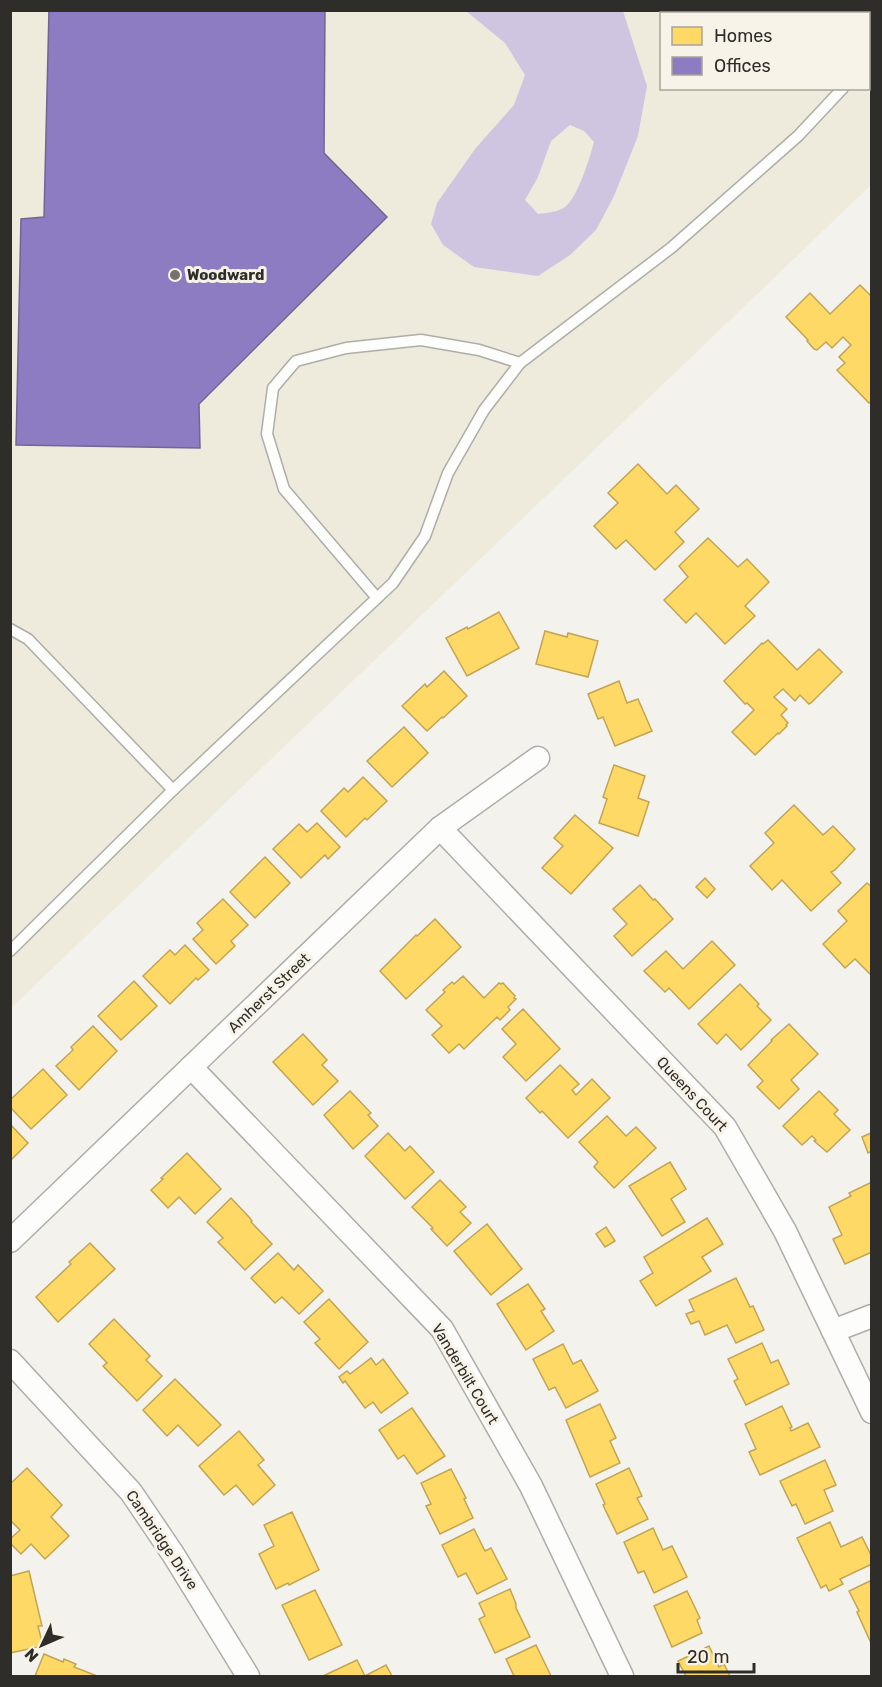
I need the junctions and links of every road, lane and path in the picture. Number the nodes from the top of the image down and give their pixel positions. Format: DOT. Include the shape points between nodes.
graph roads {
  1 [pos="841,90"];
  2 [pos="520,363"];
  3 [pos="377,598"];
  4 [pos="10,629"];
  5 [pos="538,758"];
  6 [pos="173,790"];
  7 [pos="440,828"];
  8 [pos="10,951"];
  9 [pos="191,1067"];
  10 [pos="10,1241"];
  11 [pos="872,1316"];
  12 [pos="833,1331"];
  13 [pos="10,1361"];
  14 [pos="872,1412"];
  15 [pos="248,1677"];
  16 [pos="622,1677"];
  1 -- 2 [label="lane" via="798,136 671,248"];
  2 -- 3 [label="lane" via="484,410 448,473 425,536 393,583"];
  2 -- 3 [label="lane" via="479,350 422,340 346,348 296,361 273,388 267,435 284,489"];
  3 -- 6 [label="lane"];
  4 -- 6 [label="lane" via="28,639"];
  5 -- 7 [label="street, Amherst Street"];
  6 -- 8 [label="lane"];
  7 -- 9 [label="street, Amherst Street"];
  7 -- 12 [label="street, Queens Court" via="725,1127 785,1231"];
  9 -- 10 [label="street, Amherst Street"];
  9 -- 16 [label="street, Vanderbilt Court" via="442,1329 531,1486"];
  11 -- 12 [label="street"];
  12 -- 14 [label="street, Queens Court"];
  13 -- 15 [label="street, Cambridge Drive" via="131,1492"];
}
